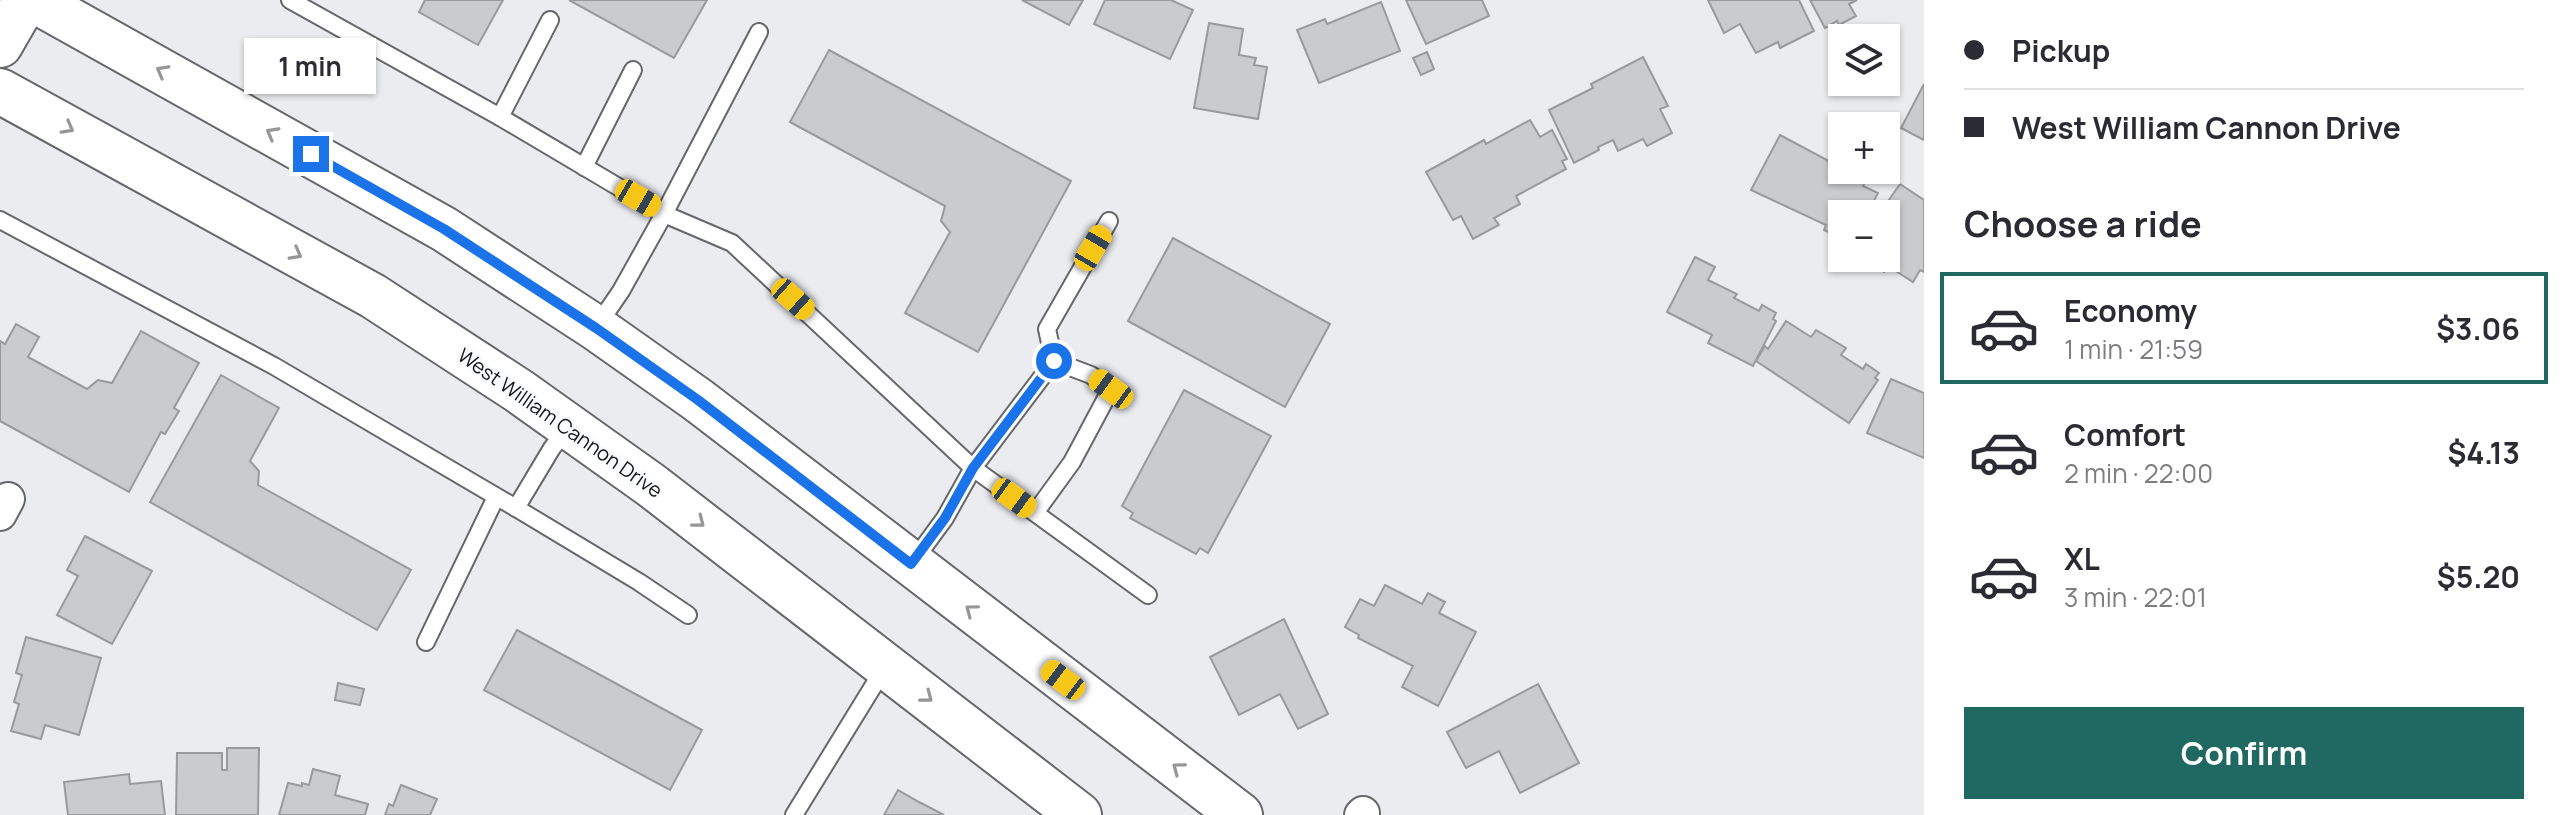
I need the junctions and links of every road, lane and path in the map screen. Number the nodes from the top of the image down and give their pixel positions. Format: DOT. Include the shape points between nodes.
graph roads {
  1 [pos="26,0"];
  2 [pos="34,0"];
  3 [pos="290,0"];
  4 [pos="550,20"];
  5 [pos="759,32"];
  6 [pos="0,45"];
  7 [pos="633,70"];
  8 [pos="0,91"];
  9 [pos="500,117"];
  10 [pos="584,167"];
  11 [pos="664,214"];
  12 [pos="0,220"];
  13 [pos="1109,221"];
  14 [pos="596,328"];
  15 [pos="1054,361"];
  16 [pos="569,426"];
  17 [pos="973,468"];
  18 [pos="496,497"];
  19 [pos="516,508"];
  20 [pos="1035,513"];
  21 [pos="911,564"];
  22 [pos="1148,595"];
  23 [pos="688,615"];
  24 [pos="426,642"];
  25 [pos="886,666"];
  26 [pos="794,815"];
  27 [pos="1079,815"];
  28 [pos="1240,815"];
  1 -- 6 [label="main road"];
  14 -- 2 [label="main road, one-way" via="444,229"];
  3 -- 9 [label="lane"];
  4 -- 9 [label="lane"];
  5 -- 11 [label="lane"];
  7 -- 10 [label="lane"];
  8 -- 16 [label="main road, West William Cannon Drive, one-way" via="373,296"];
  9 -- 10 [label="lane"];
  10 -- 11 [label="lane"];
  11 -- 14 [label="lane"];
  11 -- 17 [label="lane" via="732,243"];
  12 -- 18 [label="lane" via="274,366"];
  13 -- 15 [label="lane" via="1047,329"];
  14 -- 21 [label="main road"];
  15 -- 17 [label="lane"];
  15 -- 20 [label="lane" via="1111,389 1072,462"];
  16 -- 19 [label="lane"];
  16 -- 25 [label="main road, West William Cannon Drive, one-way"];
  17 -- 20 [label="lane"];
  17 -- 21 [label="lane"];
  18 -- 19 [label="lane"];
  18 -- 24 [label="lane"];
  19 -- 23 [label="lane"];
  20 -- 22 [label="lane"];
  28 -- 21 [label="main road, one-way"];
  25 -- 26 [label="lane"];
  25 -- 27 [label="main road, West William Cannon Drive, one-way"];
}
